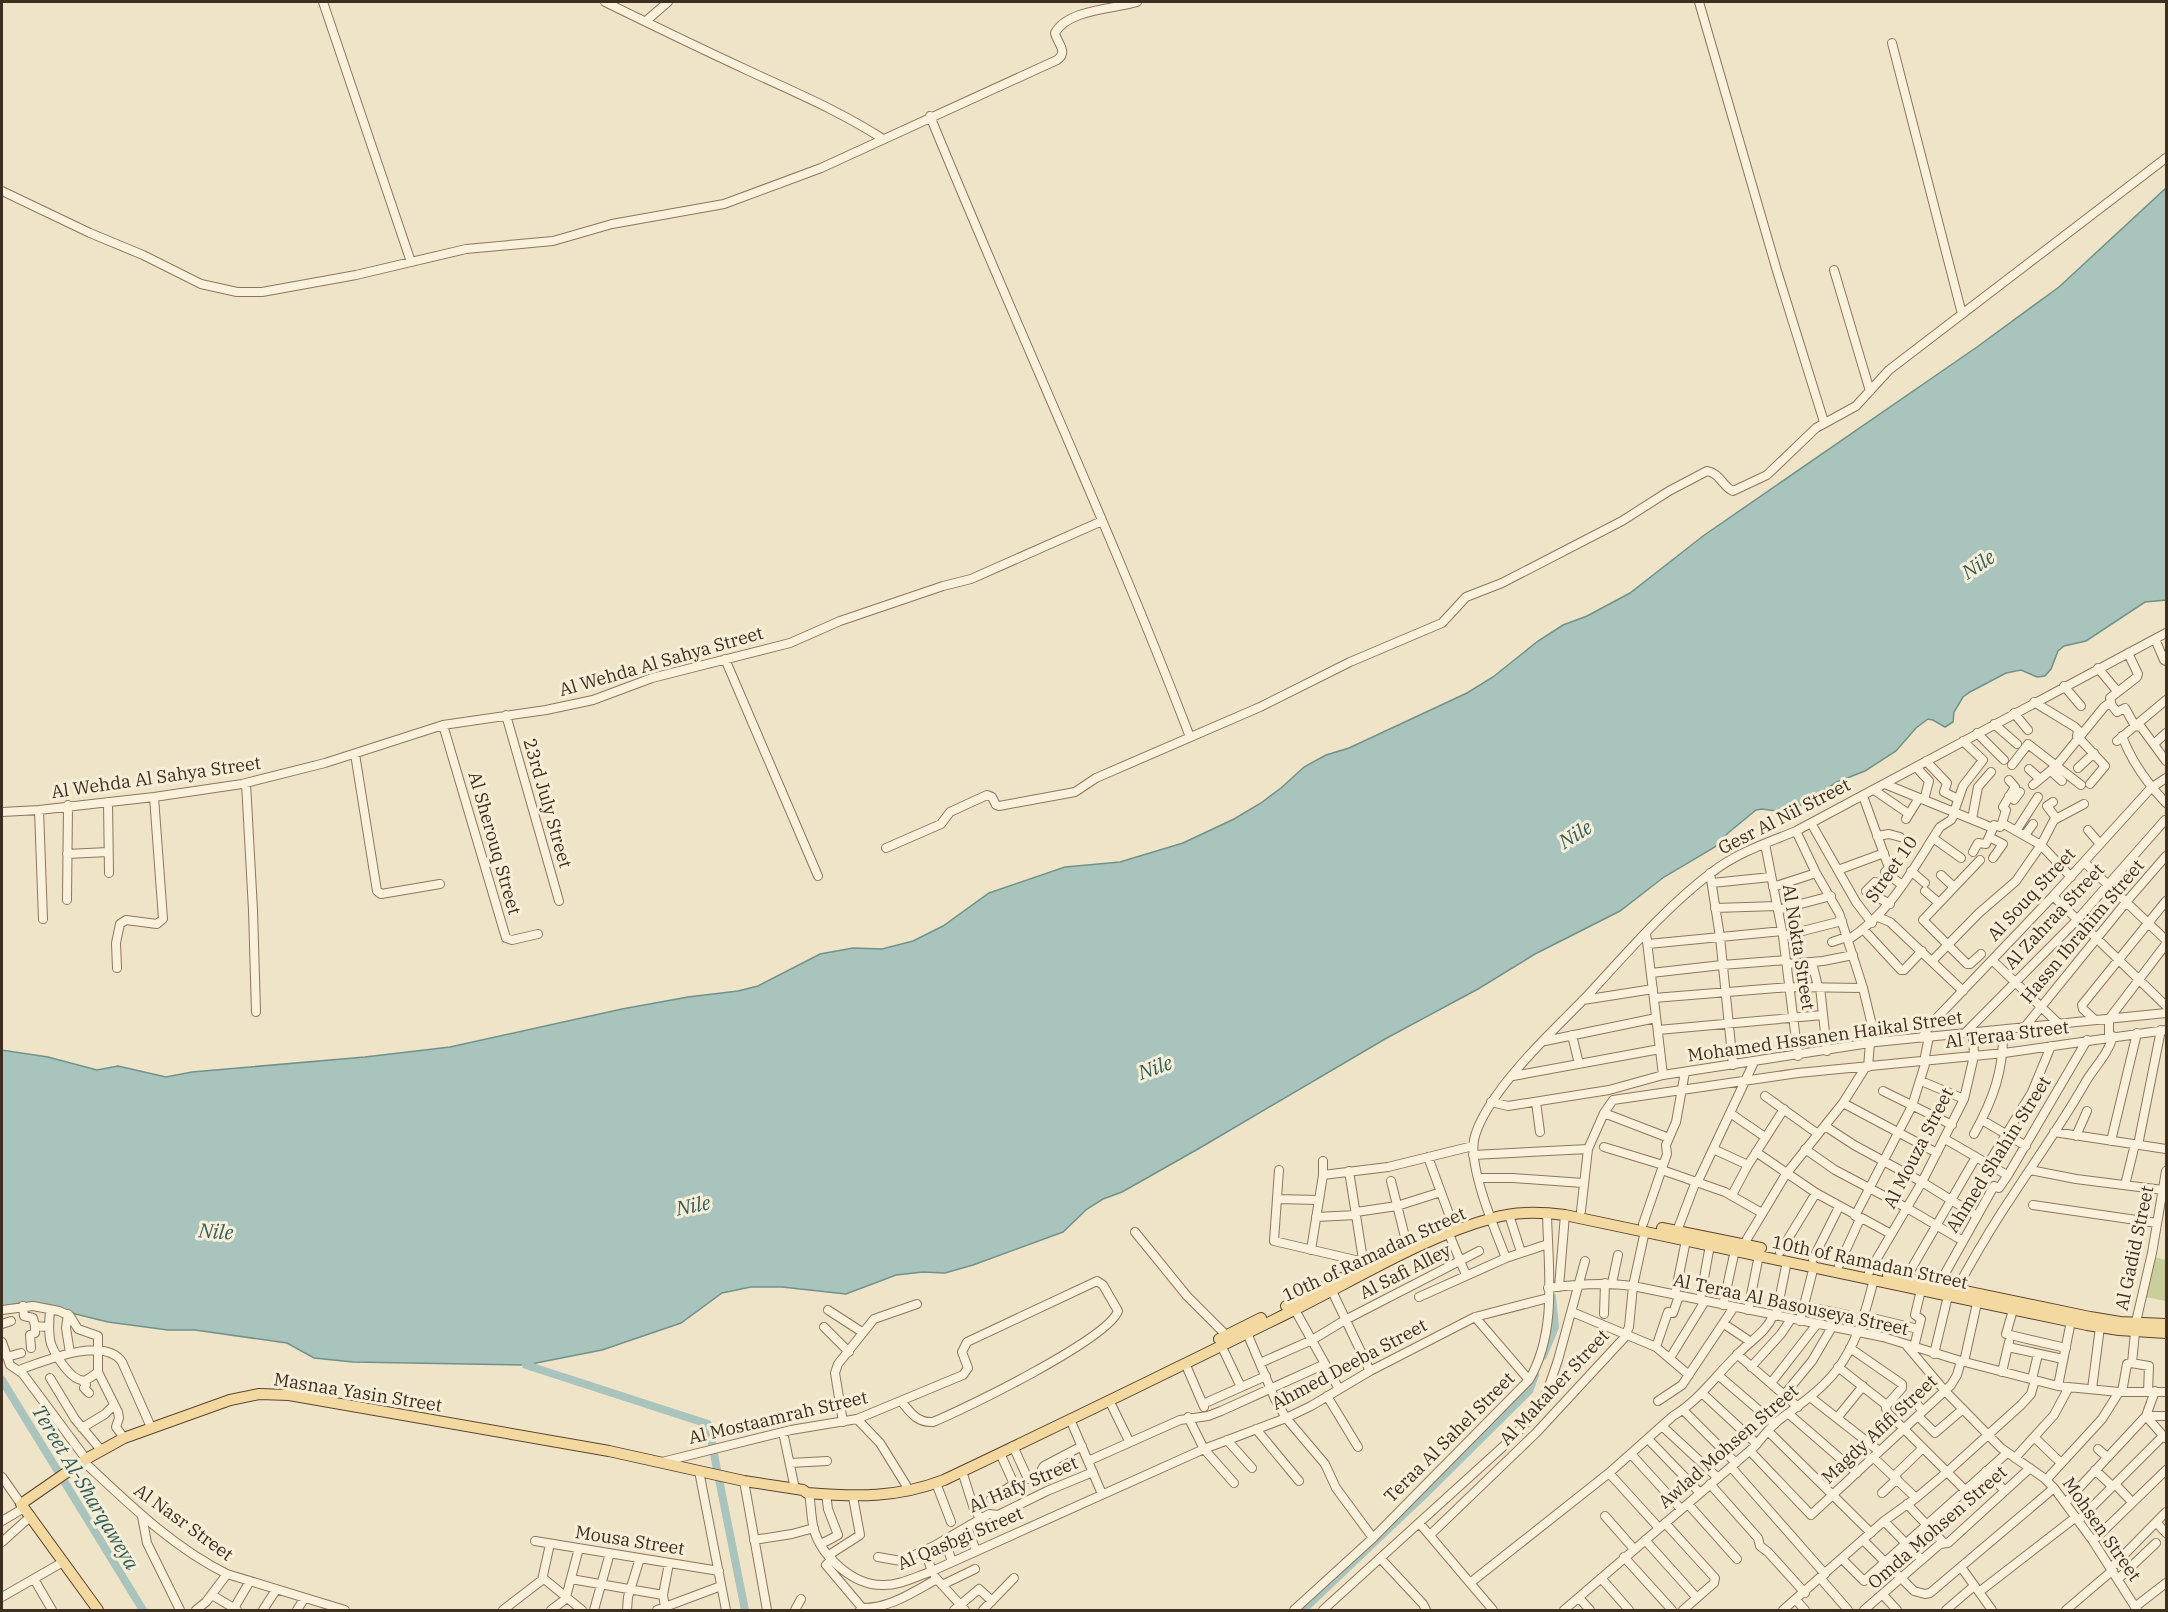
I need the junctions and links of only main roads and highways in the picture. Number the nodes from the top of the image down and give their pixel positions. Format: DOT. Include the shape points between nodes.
graph roads {
  1 [pos="1489,1215"];
  2 [pos="1644,1228"];
  3 [pos="1451,1230"];
  4 [pos="1739,1247"];
  5 [pos="1783,1256"];
  6 [pos="1813,1263"];
  7 [pos="1871,1275"];
  8 [pos="1952,1293"];
  9 [pos="2000,1303"];
  10 [pos="2166,1324"];
  11 [pos="2135,1327"];
  12 [pos="2166,1333"];
  13 [pos="705,1472"];
  14 [pos="802,1491"];
  15 [pos="97,1610"];
  1 -- 2 [label="main road, 10th of Ramadan Street" via="1547,1213"];
  1 -- 2 [label="main road, 10th of Ramadan Street" via="1524,1207 1555,1207"];
  1 -- 3 [label="main road, 10th of Ramadan Street"];
  2 -- 4 [label="main road, 10th of Ramadan Street" via="1677,1231"];
  2 -- 4 [label="main road, 10th of Ramadan Street" via="1710,1245"];
  3 -- 14 [label="main road, 10th of Ramadan Street" via="1364,1264 941,1475 906,1485 858,1491 809,1487"];
  3 -- 14 [label="main road, 10th of Ramadan Street" via="1295,1310 936,1483 870,1496"];
  4 -- 5 [label="main road, 10th of Ramadan Street"];
  4 -- 5 [label="main road, 10th of Ramadan Street" via="1760,1255"];
  5 -- 6 [label="main road, 10th of Ramadan Street"];
  6 -- 7 [label="main road, 10th of Ramadan Street"];
  6 -- 7 [label="main road, 10th of Ramadan Street" via="1839,1265"];
  7 -- 8 [label="main road, 10th of Ramadan Street" via="1921,1290"];
  7 -- 8 [label="main road, 10th of Ramadan Street" via="1906,1278"];
  8 -- 9 [label="main road, 10th of Ramadan Street"];
  8 -- 9 [label="main road, 10th of Ramadan Street" via="1977,1303"];
  9 -- 11 [label="main road, 10th of Ramadan Street"];
  9 -- 11 [label="main road, 10th of Ramadan Street" via="2013,1310 2100,1327"];
  10 -- 11 [label="main road, 10th of Ramadan Street"];
  11 -- 12 [label="main road, 10th of Ramadan Street"];
  13 -- 14 [label="main road, 10th of Ramadan Street"];
  13 -- 15 [label="main road, Masnaa Yasin Street" via="274,1394 230,1400 151,1427 100,1450 44,1488 25,1509"];
}
